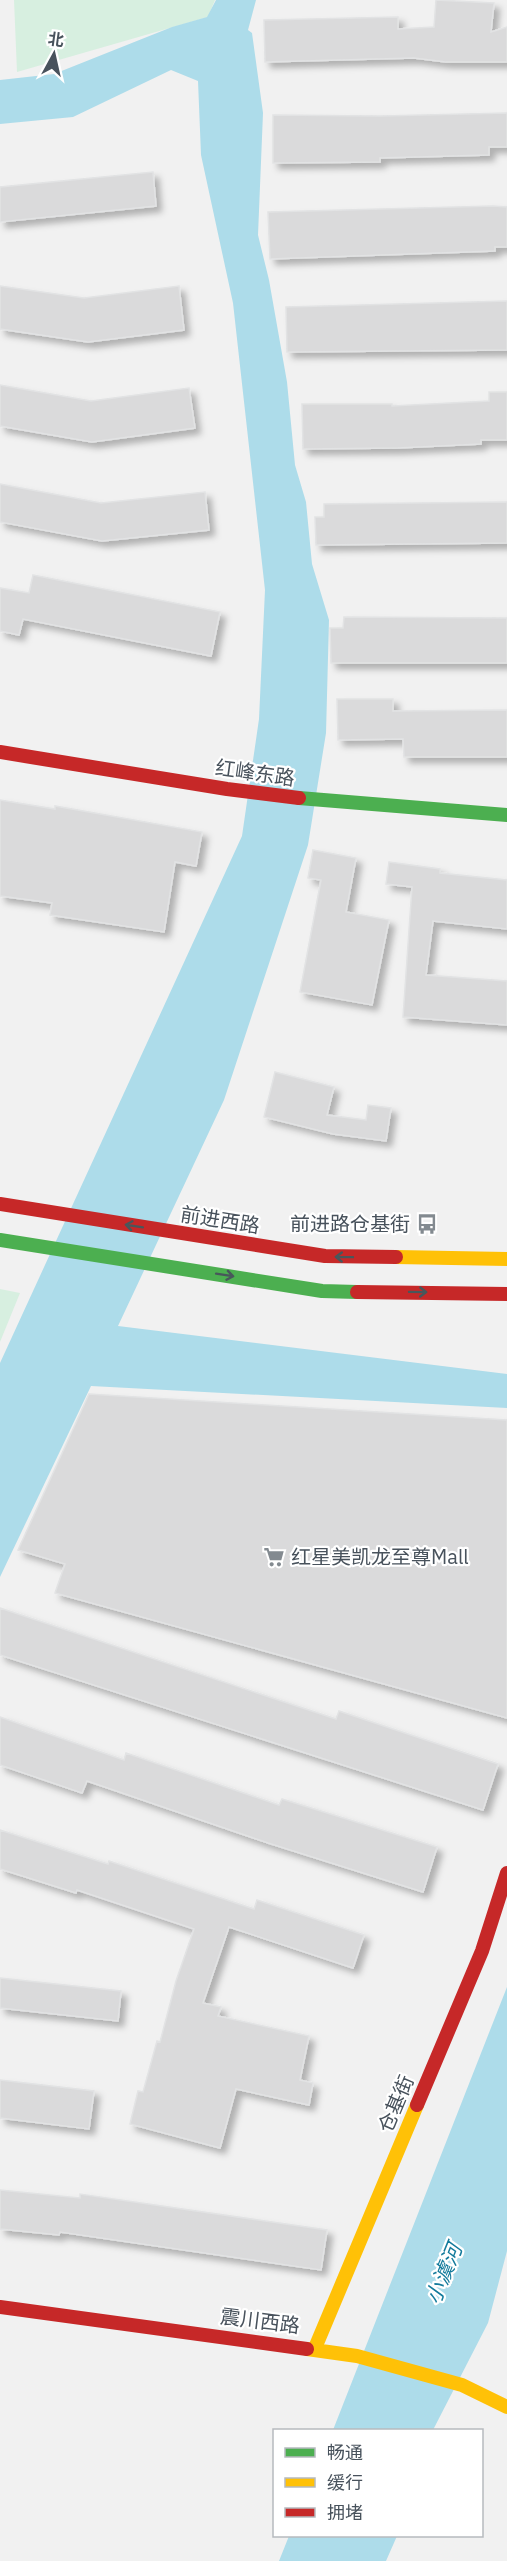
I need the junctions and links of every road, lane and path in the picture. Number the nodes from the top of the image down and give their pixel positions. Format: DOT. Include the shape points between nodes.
graph roads {
  1 [pos="0,752"];
  2 [pos="507,815"];
  3 [pos="0,1204"];
  4 [pos="0,1240"];
  5 [pos="507,1259"];
  6 [pos="507,1294"];
  7 [pos="507,1873"];
  8 [pos="0,2307"];
  9 [pos="315,2348"];
  10 [pos="507,2407"];
  1 -- 2 [label="street, 红峰东路" via="227,789 332,802"];
  5 -- 3 [label="street, 前进西路, one-way" via="326,1256"];
  4 -- 6 [label="street, one-way" via="322,1291"];
  7 -- 9 [label="street, 仓基街" via="482,1951"];
  8 -- 9 [label="street, 震川西路"];
  9 -- 10 [label="street, 震川西路" via="462,2385"];
}
